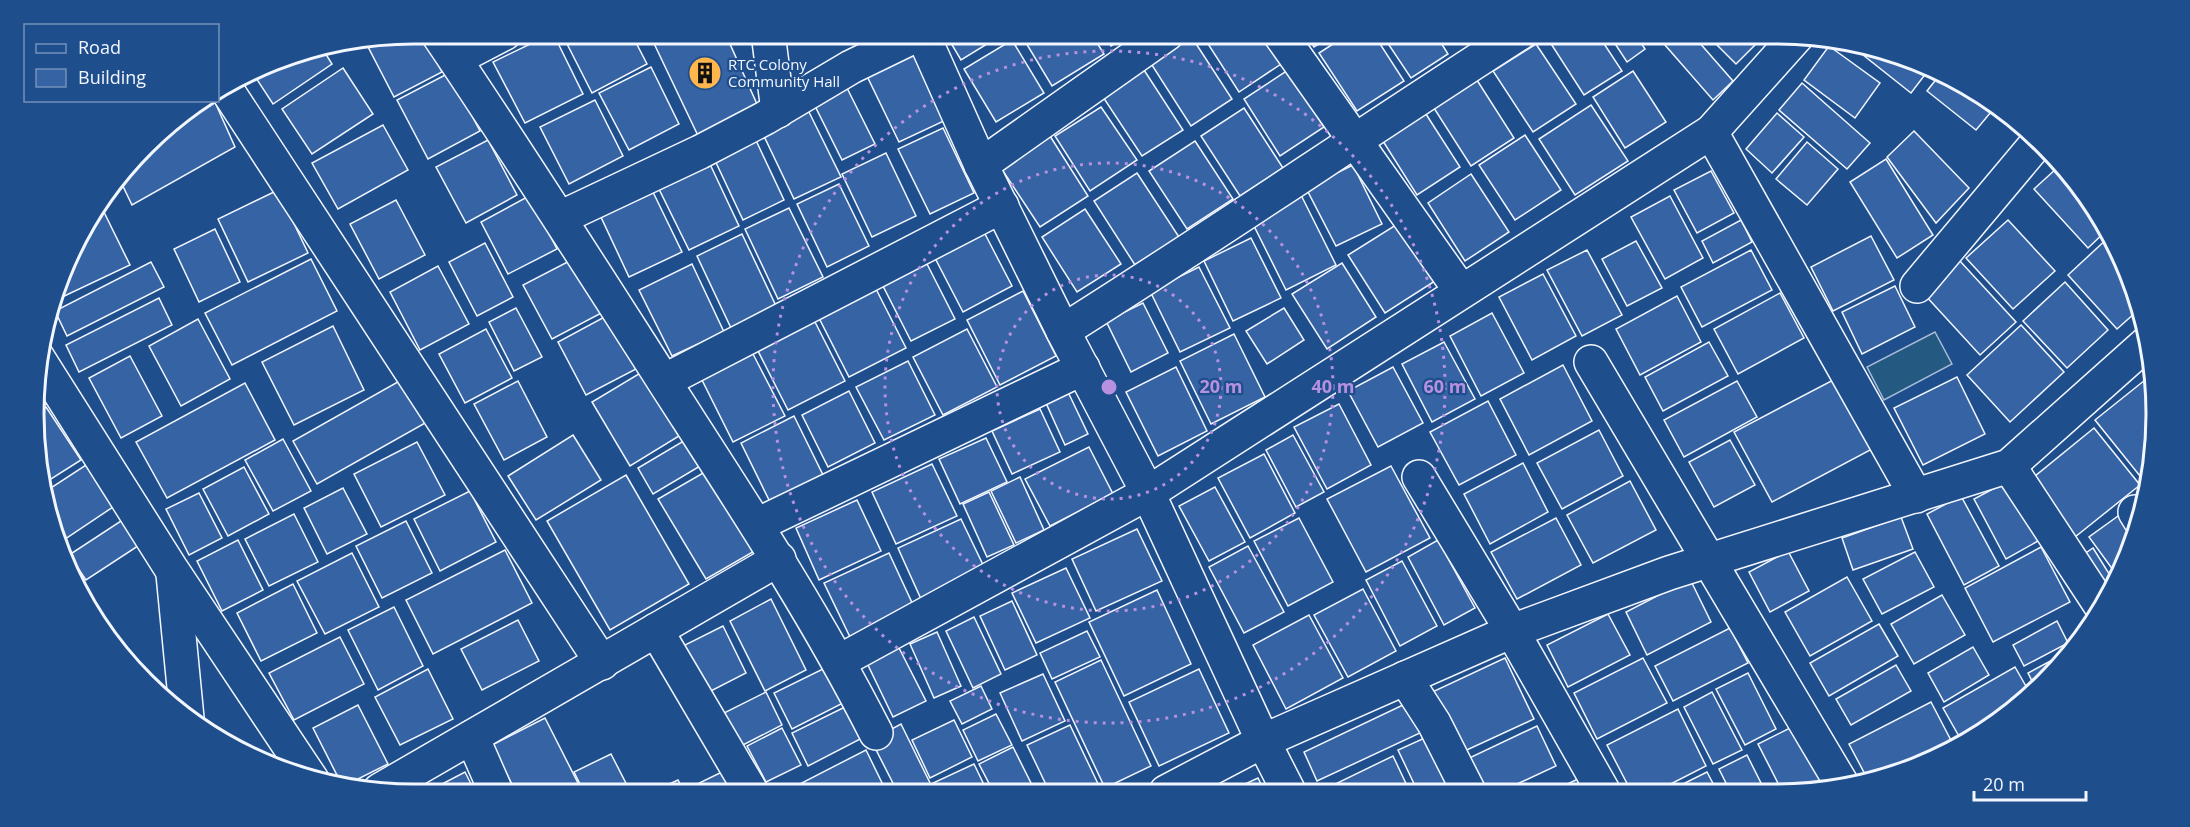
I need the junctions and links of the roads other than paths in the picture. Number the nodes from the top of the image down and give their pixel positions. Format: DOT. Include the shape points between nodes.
graph roads {
  1 [pos="445,44"];
  2 [pos="484,44"];
  3 [pos="769,44"];
  4 [pos="899,44"];
  5 [pos="927,44"];
  6 [pos="1152,44"];
  7 [pos="1287,44"];
  8 [pos="1503,44"];
  9 [pos="1790,44"];
  10 [pos="455,59"];
  11 [pos="229,93"];
  12 [pos="778,111"];
  13 [pos="1711,132"];
  14 [pos="1355,139"];
  15 [pos="2033,147"];
  16 [pos="981,165"];
  17 [pos="1002,206"];
  18 [pos="560,218"];
  19 [pos="1917,286"];
  20 [pos="1461,291"];
  21 [pos="1063,331"];
  22 [pos="2140,348"];
  23 [pos="1592,362"];
  24 [pos="1083,368"];
  25 [pos="46,371"];
  26 [pos="664,381"];
  27 [pos="2009,466"];
  28 [pos="1419,477"];
  29 [pos="1148,493"];
  30 [pos="1916,496"];
  31 [pos="757,525"];
  32 [pos="779,559"];
  33 [pos="1709,561"];
  34 [pos="172,570"];
  35 [pos="2096,599"];
  36 [pos="656,630"];
  37 [pos="1512,631"];
  38 [pos="840,662"];
  39 [pos="602,663"];
  40 [pos="1405,678"];
  41 [pos="186,705"];
  42 [pos="876,733"];
  43 [pos="472,737"];
  44 [pos="1263,741"];
  45 [pos="303,766"];
  46 [pos="1838,778"];
  47 [pos="392,783"];
  48 [pos="493,784"];
  49 [pos="747,784"];
  50 [pos="1181,784"];
  51 [pos="1285,784"];
  52 [pos="1465,784"];
  53 [pos="1600,784"];
  1 -- 10 [label="street"];
  2 -- 10 [label="street"];
  3 -- 12 [label="street"];
  4 -- 12 [label="street" via="851,67"];
  5 -- 16 [label="street"];
  6 -- 16 [label="street"];
  7 -- 14 [label="street"];
  8 -- 14 [label="street"];
  9 -- 13 [label="street"];
  10 -- 18 [label="street"];
  11 -- 39 [label="street"];
  12 -- 18 [label="street"];
  13 -- 20 [label="street"];
  13 -- 30 [label="street"];
  14 -- 20 [label="street"];
  14 -- 21 [label="street" via="1201,244"];
  15 -- 19 [label="street"];
  16 -- 17 [label="street"];
  17 -- 21 [label="street"];
  17 -- 26 [label="street"];
  18 -- 26 [label="street"];
  20 -- 29 [label="street"];
  21 -- 24 [label="street"];
  22 -- 27 [label="street"];
  23 -- 33 [label="street"];
  24 -- 29 [label="street"];
  24 -- 31 [label="street"];
  25 -- 34 [label="street"];
  26 -- 31 [label="street"];
  27 -- 30 [label="street"];
  27 -- 35 [label="street"];
  28 -- 37 [label="street"];
  29 -- 38 [label="street"];
  29 -- 44 [label="street"];
  30 -- 33 [label="street"];
  31 -- 32 [label="street"];
  32 -- 36 [label="street"];
  32 -- 38 [label="street"];
  33 -- 37 [label="street"];
  33 -- 46 [label="street"];
  34 -- 41 [label="street"];
  34 -- 45 [label="street"];
  36 -- 39 [label="street"];
  36 -- 49 [label="street"];
  37 -- 40 [label="street"];
  37 -- 53 [label="street"];
  38 -- 42 [label="street"];
  39 -- 43 [label="street"];
  40 -- 44 [label="street"];
  40 -- 52 [label="street" via="1434,723"];
  43 -- 47 [label="street"];
  43 -- 48 [label="street"];
  44 -- 50 [label="street"];
  44 -- 51 [label="street"];
}
